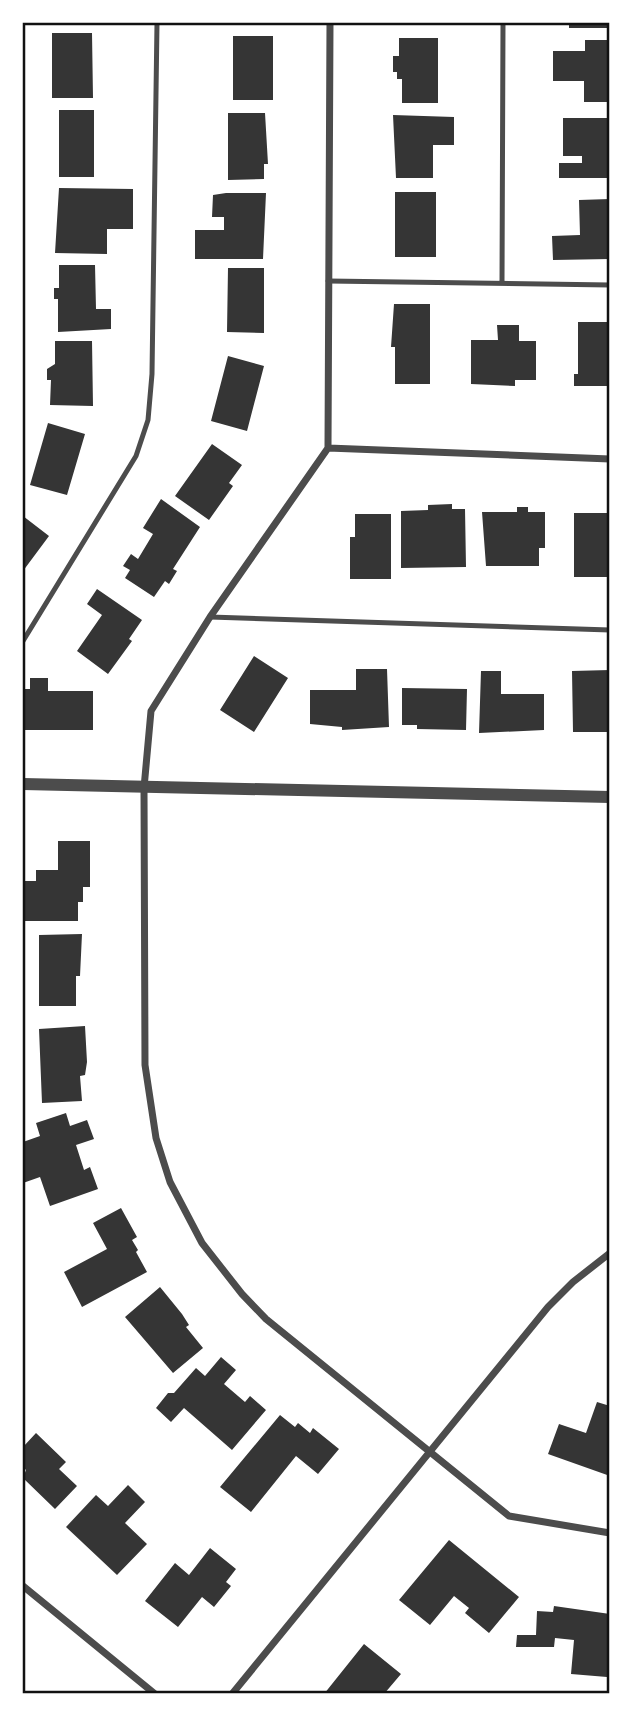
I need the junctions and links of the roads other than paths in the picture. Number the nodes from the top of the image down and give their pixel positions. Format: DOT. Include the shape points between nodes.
graph roads {
  1 [pos="157,23"];
  2 [pos="330,23"];
  3 [pos="503,23"];
  4 [pos="328,281"];
  5 [pos="502,283"];
  6 [pos="610,285"];
  7 [pos="328,448"];
  8 [pos="610,459"];
  9 [pos="210,617"];
  10 [pos="610,630"];
  11 [pos="23,641"];
  12 [pos="23,784"];
  13 [pos="144,788"];
  14 [pos="610,797"];
  15 [pos="610,1253"];
  16 [pos="430,1453"];
  17 [pos="610,1533"];
  18 [pos="23,1586"];
  19 [pos="155,1694"];
  20 [pos="232,1694"];
  1 -- 11 [label="lane" via="148,420 136,456"];
  2 -- 4 [label="street"];
  3 -- 5 [label="lane"];
  4 -- 5 [label="lane"];
  4 -- 7 [label="street"];
  5 -- 6 [label="lane"];
  7 -- 8 [label="street"];
  7 -- 9 [label="street"];
  9 -- 10 [label="lane"];
  9 -- 13 [label="street" via="151,711"];
  12 -- 13 [label="street"];
  13 -- 14 [label="street"];
  13 -- 16 [label="street" via="145,1065 150,1114 162,1162 202,1243 242,1294 266,1319"];
  15 -- 16 [label="street" via="548,1307"];
  16 -- 17 [label="street" via="509,1516"];
  16 -- 20 [label="street"];
  18 -- 19 [label="street"];
}
